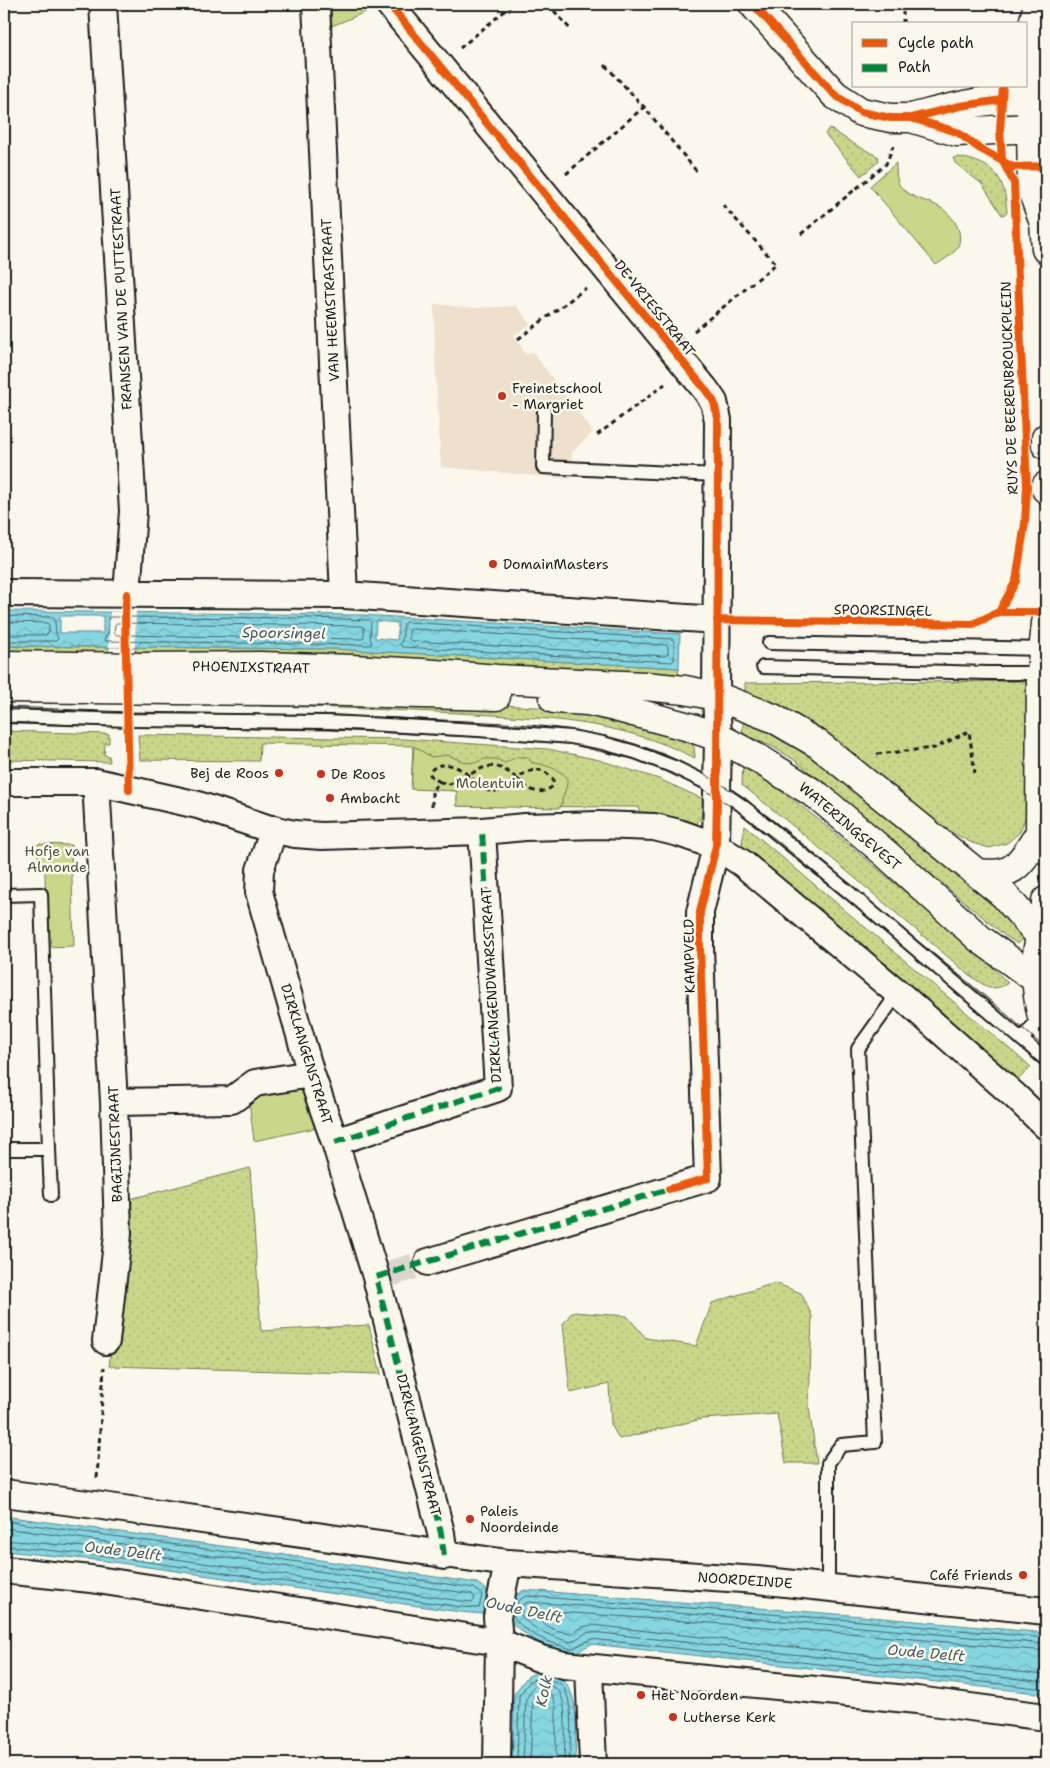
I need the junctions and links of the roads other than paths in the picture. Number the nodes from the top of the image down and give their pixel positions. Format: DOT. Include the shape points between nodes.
graph roads {
  1 [pos="103,4"];
  2 [pos="316,4"];
  3 [pos="389,4"];
  4 [pos="753,4"];
  5 [pos="1038,4"];
  6 [pos="1046,24"];
  7 [pos="1038,110"];
  8 [pos="1046,229"];
  9 [pos="544,411"];
  10 [pos="1046,438"];
  11 [pos="1046,445"];
  12 [pos="717,475"];
  13 [pos="4,593"];
  14 [pos="127,594"];
  15 [pos="344,596"];
  16 [pos="717,620"];
  17 [pos="769,643"];
  18 [pos="1045,653"];
  19 [pos="4,665"];
  20 [pos="763,667"];
  21 [pos="4,688"];
  22 [pos="498,688"];
  23 [pos="716,696"];
  24 [pos="4,716"];
  25 [pos="718,737"];
  26 [pos="4,782"];
  27 [pos="96,782"];
  28 [pos="717,788"];
  29 [pos="274,829"];
  30 [pos="482,831"];
  31 [pos="1043,842"];
  32 [pos="716,846"];
  33 [pos="977,873"];
  34 [pos="4,895"];
  35 [pos="1046,901"];
  36 [pos="1043,942"];
  37 [pos="898,993"];
  38 [pos="1040,1008"];
  39 [pos="1046,1060"];
  40 [pos="312,1074"];
  41 [pos="114,1102"];
  42 [pos="1046,1126"];
  43 [pos="335,1142"];
  44 [pos="4,1149"];
  45 [pos="49,1149"];
  46 [pos="51,1195"];
  47 [pos="428,1262"];
  48 [pos="106,1342"];
  49 [pos="4,1493"];
  50 [pos="444,1556"];
  51 [pos="508,1564"];
  52 [pos="4,1570"];
  53 [pos="828,1587"];
  54 [pos="1046,1611"];
  55 [pos="499,1617"];
  56 [pos="589,1668"];
  57 [pos="1046,1717"];
  58 [pos="497,1764"];
  59 [pos="593,1764"];
  1 -- 14 [label="street, FRANSEN VAN DE PUTTESTRAAT" via="133,511"];
  2 -- 15 [label="street, VAN HEEMSTRASTRAAT"];
  3 -- 12 [label="street, DE VRIESSTRAAT" via="714,402 718,420"];
  4 -- 7 [label="street" via="834,95 861,112 907,118 957,132"];
  5 -- 6 [label="street"];
  5 -- 7 [label="street" via="1031,32"];
  7 -- 8 [label="street" via="1032,190"];
  9 -- 12 [label="lane" via="543,467"];
  10 -- 11 [label="street"];
  12 -- 16 [label="street, DE VRIESSTRAAT"];
  13 -- 14 [label="street"];
  14 -- 15 [label="street"];
  15 -- 16 [label="street"];
  16 -- 23 [label="street, DE VRIESSTRAAT"];
  17 -- 18 [label="lane"];
  18 -- 20 [label="lane" via="989,673"];
  18 -- 31 [label="street"];
  19 -- 22 [label="street, PHOENIXSTRAAT" via="261,666 422,673"];
  21 -- 22 [label="street, PHOENIXSTRAAT" via="348,692"];
  22 -- 23 [label="street" via="645,686"];
  22 -- 25 [label="street, WATERINGSEVEST" via="612,706"];
  23 -- 25 [label="street, KAMPVELD"];
  23 -- 33 [label="street" via="773,718 818,744"];
  24 -- 28 [label="lane, WATERINGSEVEST" via="330,722 571,738 603,742 674,767"];
  25 -- 28 [label="street, KAMPVELD"];
  25 -- 38 [label="street, WATERINGSEVEST" via="818,796 980,939"];
  26 -- 27 [label="street"];
  27 -- 29 [label="street" via="198,805"];
  27 -- 41 [label="street, BAGIJNESTRAAT"];
  28 -- 32 [label="street, KAMPVELD"];
  28 -- 38 [label="lane, WATERINGSEVEST" via="791,844"];
  29 -- 30 [label="street" via="321,836"];
  29 -- 40 [label="street, DIRKLANGENSTRAAT" via="260,870 259,892"];
  30 -- 32 [label="street" via="525,827 654,827"];
  30 -- 43 [label="street, DIRKLANGENDWARSSTRAAT" via="498,1088"];
  31 -- 33 [label="street" via="1012,869 994,875"];
  32 -- 37 [label="street" via="742,863"];
  32 -- 47 [label="street, KAMPVELD" via="700,912 708,1178"];
  33 -- 36 [label="street" via="1004,895"];
  34 -- 45 [label="lane" via="41,894"];
  35 -- 36 [label="street"];
  36 -- 38 [label="street" via="1037,956"];
  37 -- 42 [label="street"];
  37 -- 53 [label="lane" via="858,1048 875,1442 841,1445 828,1463"];
  38 -- 39 [label="lane, WATERINGSEVEST"];
  40 -- 41 [label="street" via="255,1083 232,1100"];
  40 -- 43 [label="street, DIRKLANGENSTRAAT"];
  41 -- 48 [label="street, BAGIJNESTRAAT" via="118,1234"];
  43 -- 50 [label="street, DIRKLANGENSTRAAT" via="382,1276"];
  44 -- 45 [label="lane"];
  45 -- 46 [label="lane"];
  49 -- 50 [label="street"];
  50 -- 51 [label="street, NOORDEINDE"];
  51 -- 53 [label="street, NOORDEINDE"];
  51 -- 55 [label="street"];
  52 -- 55 [label="street"];
  53 -- 54 [label="street, NOORDEINDE"];
  55 -- 56 [label="street" via="552,1662"];
  55 -- 58 [label="street"];
  56 -- 57 [label="street" via="917,1700"];
  56 -- 59 [label="street"];
}
